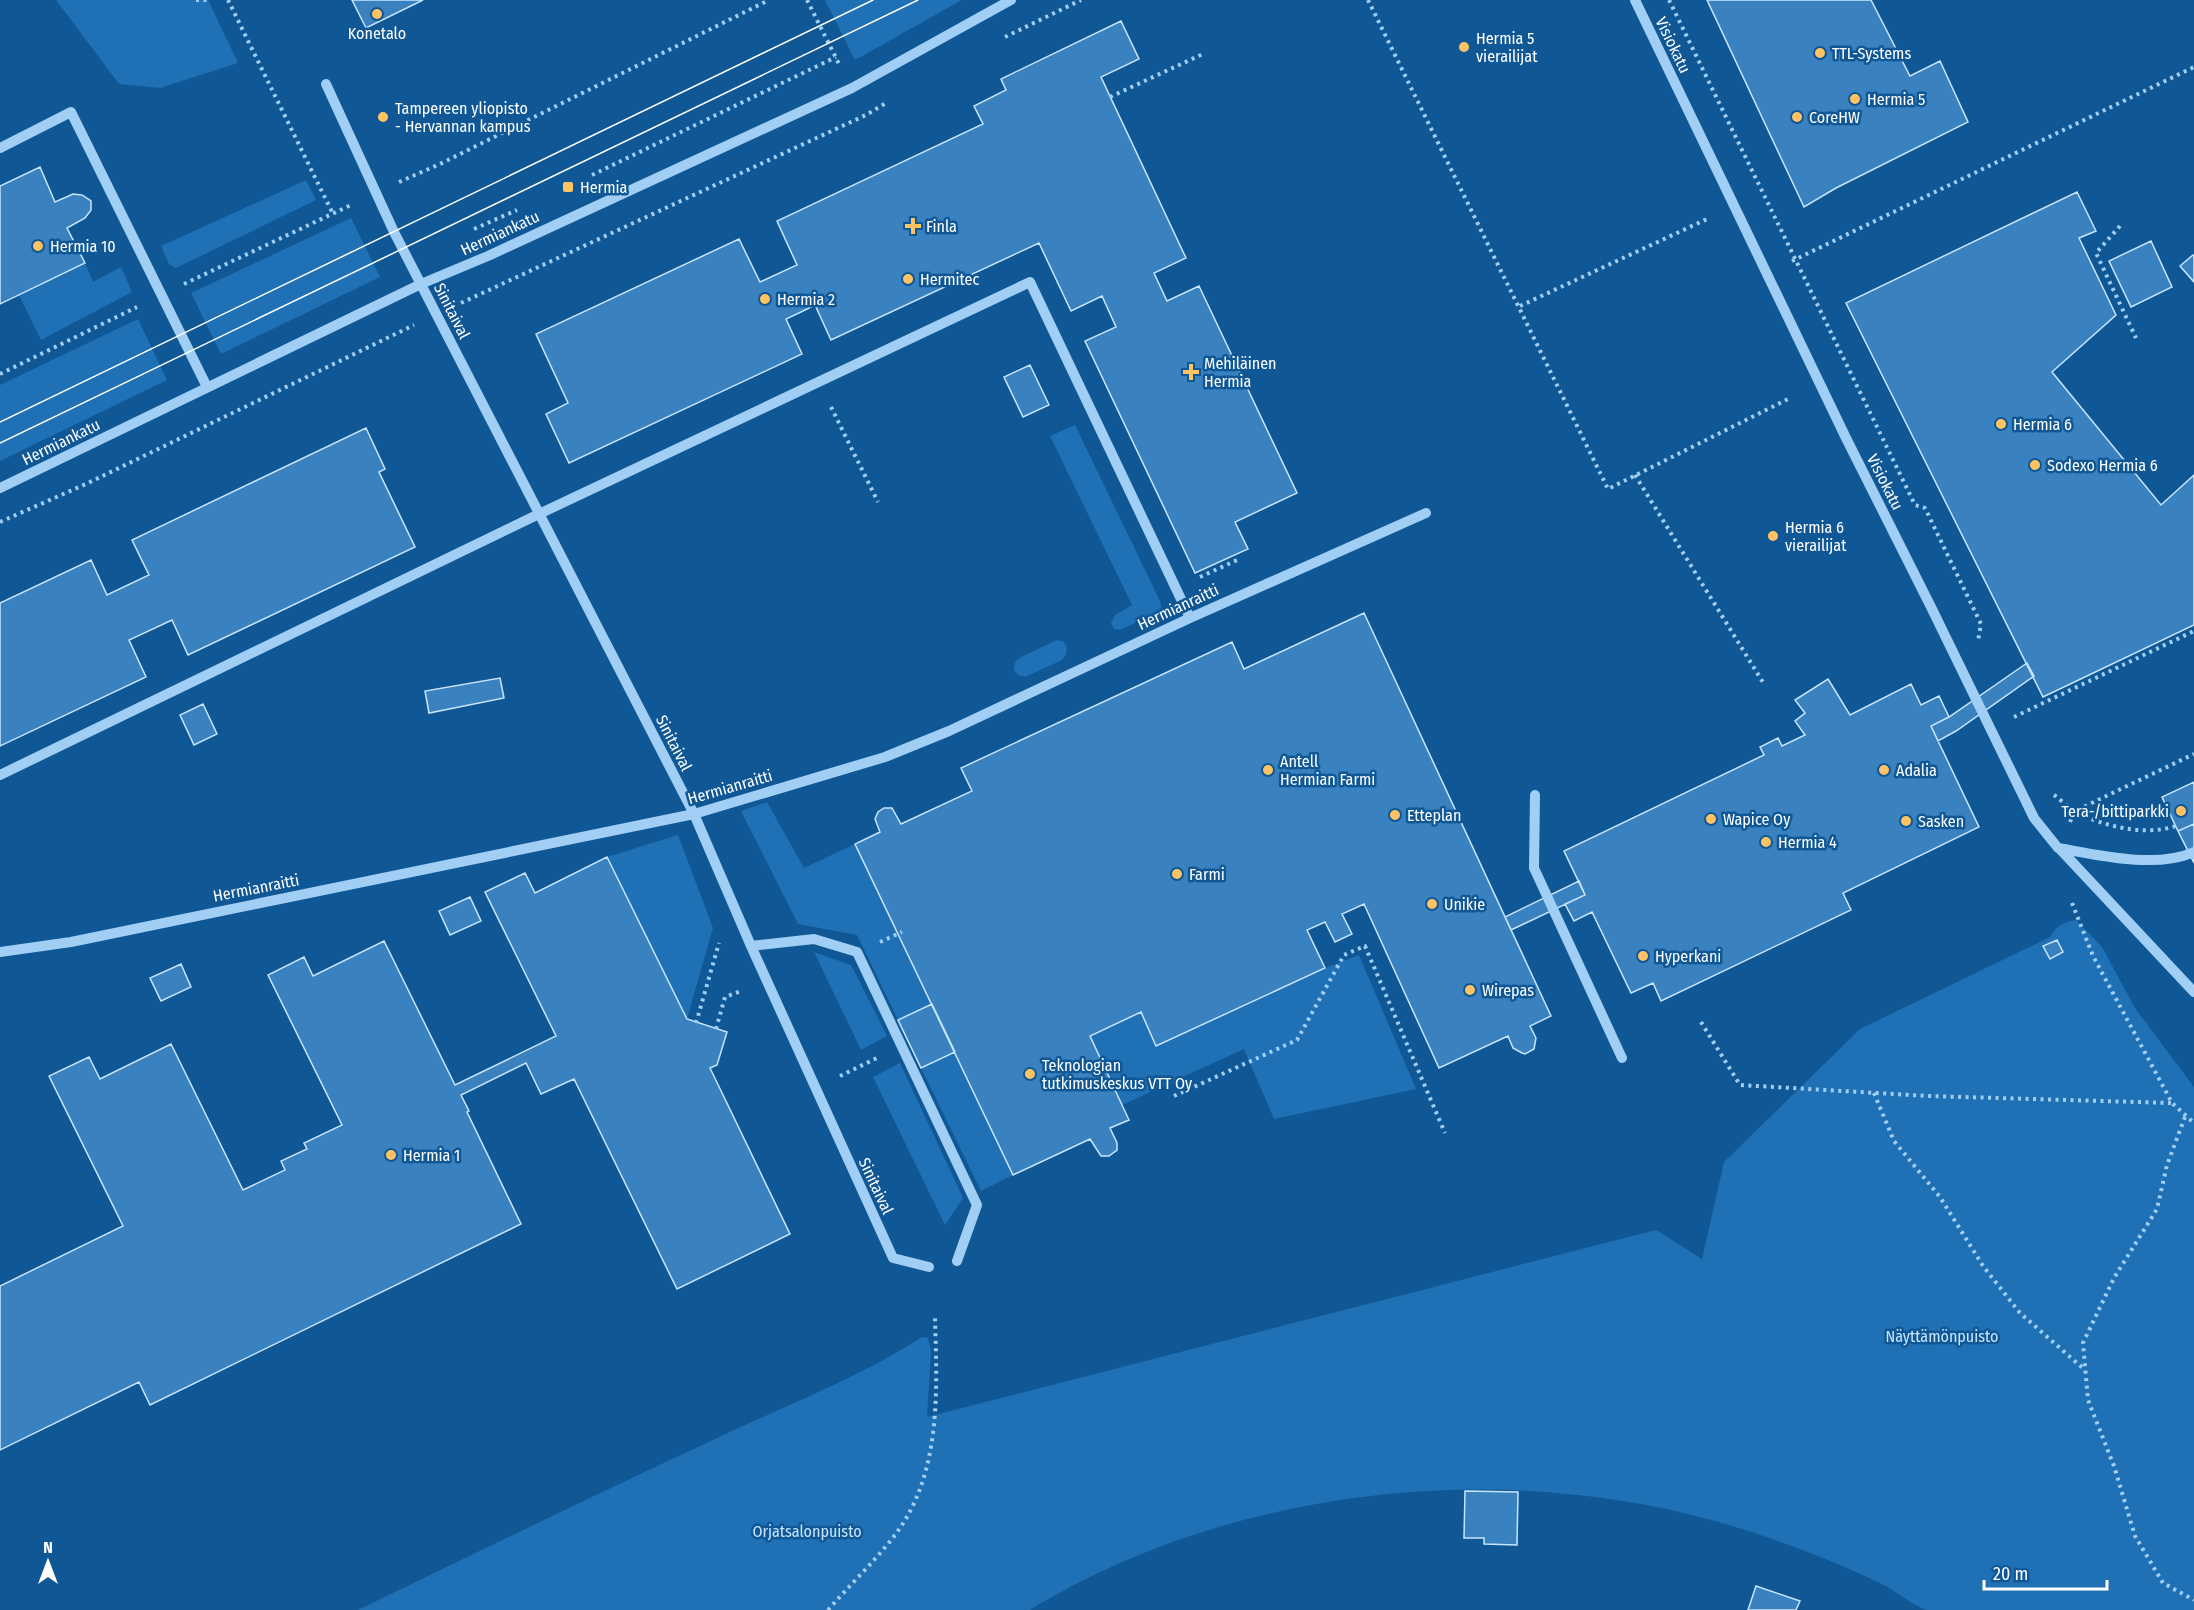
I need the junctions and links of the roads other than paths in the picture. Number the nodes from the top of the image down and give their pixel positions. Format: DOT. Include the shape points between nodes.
graph roads {
  1 [pos="1011,0"];
  2 [pos="1635,0"];
  3 [pos="326,84"];
  4 [pos="0,148"];
  5 [pos="421,284"];
  6 [pos="207,387"];
  7 [pos="0,488"];
  8 [pos="1426,513"];
  9 [pos="539,514"];
  10 [pos="1190,618"];
  11 [pos="0,775"];
  12 [pos="1535,795"];
  13 [pos="694,814"];
  14 [pos="2058,848"];
  15 [pos="2194,852"];
  16 [pos="751,946"];
  17 [pos="0,952"];
  18 [pos="2194,992"];
  19 [pos="1622,1058"];
  20 [pos="957,1261"];
  21 [pos="929,1267"];
  1 -- 5 [label="street, Hermiankatu" via="852,88"];
  2 -- 14 [label="street, Visiokatu" via="2034,818"];
  3 -- 5 [label="street, Sinitaival"];
  4 -- 6 [label="street" via="71,112"];
  5 -- 6 [label="street, Hermiankatu"];
  5 -- 9 [label="street, Sinitaival"];
  6 -- 7 [label="street, Hermiankatu"];
  8 -- 10 [label="street, Hermianraitti"];
  9 -- 10 [label="street" via="1030,282"];
  9 -- 11 [label="street"];
  9 -- 13 [label="street, Sinitaival"];
  10 -- 13 [label="street, Hermianraitti" via="895,753"];
  12 -- 19 [label="street" via="1534,868"];
  13 -- 16 [label="street, Sinitaival"];
  13 -- 17 [label="street, Hermianraitti" via="71,942"];
  14 -- 15 [label="street" via="2146,860"];
  14 -- 18 [label="street, Visiokatu"];
  16 -- 20 [label="street" via="814,939 857,952 977,1205"];
  16 -- 21 [label="street, Sinitaival" via="893,1258"];
}
